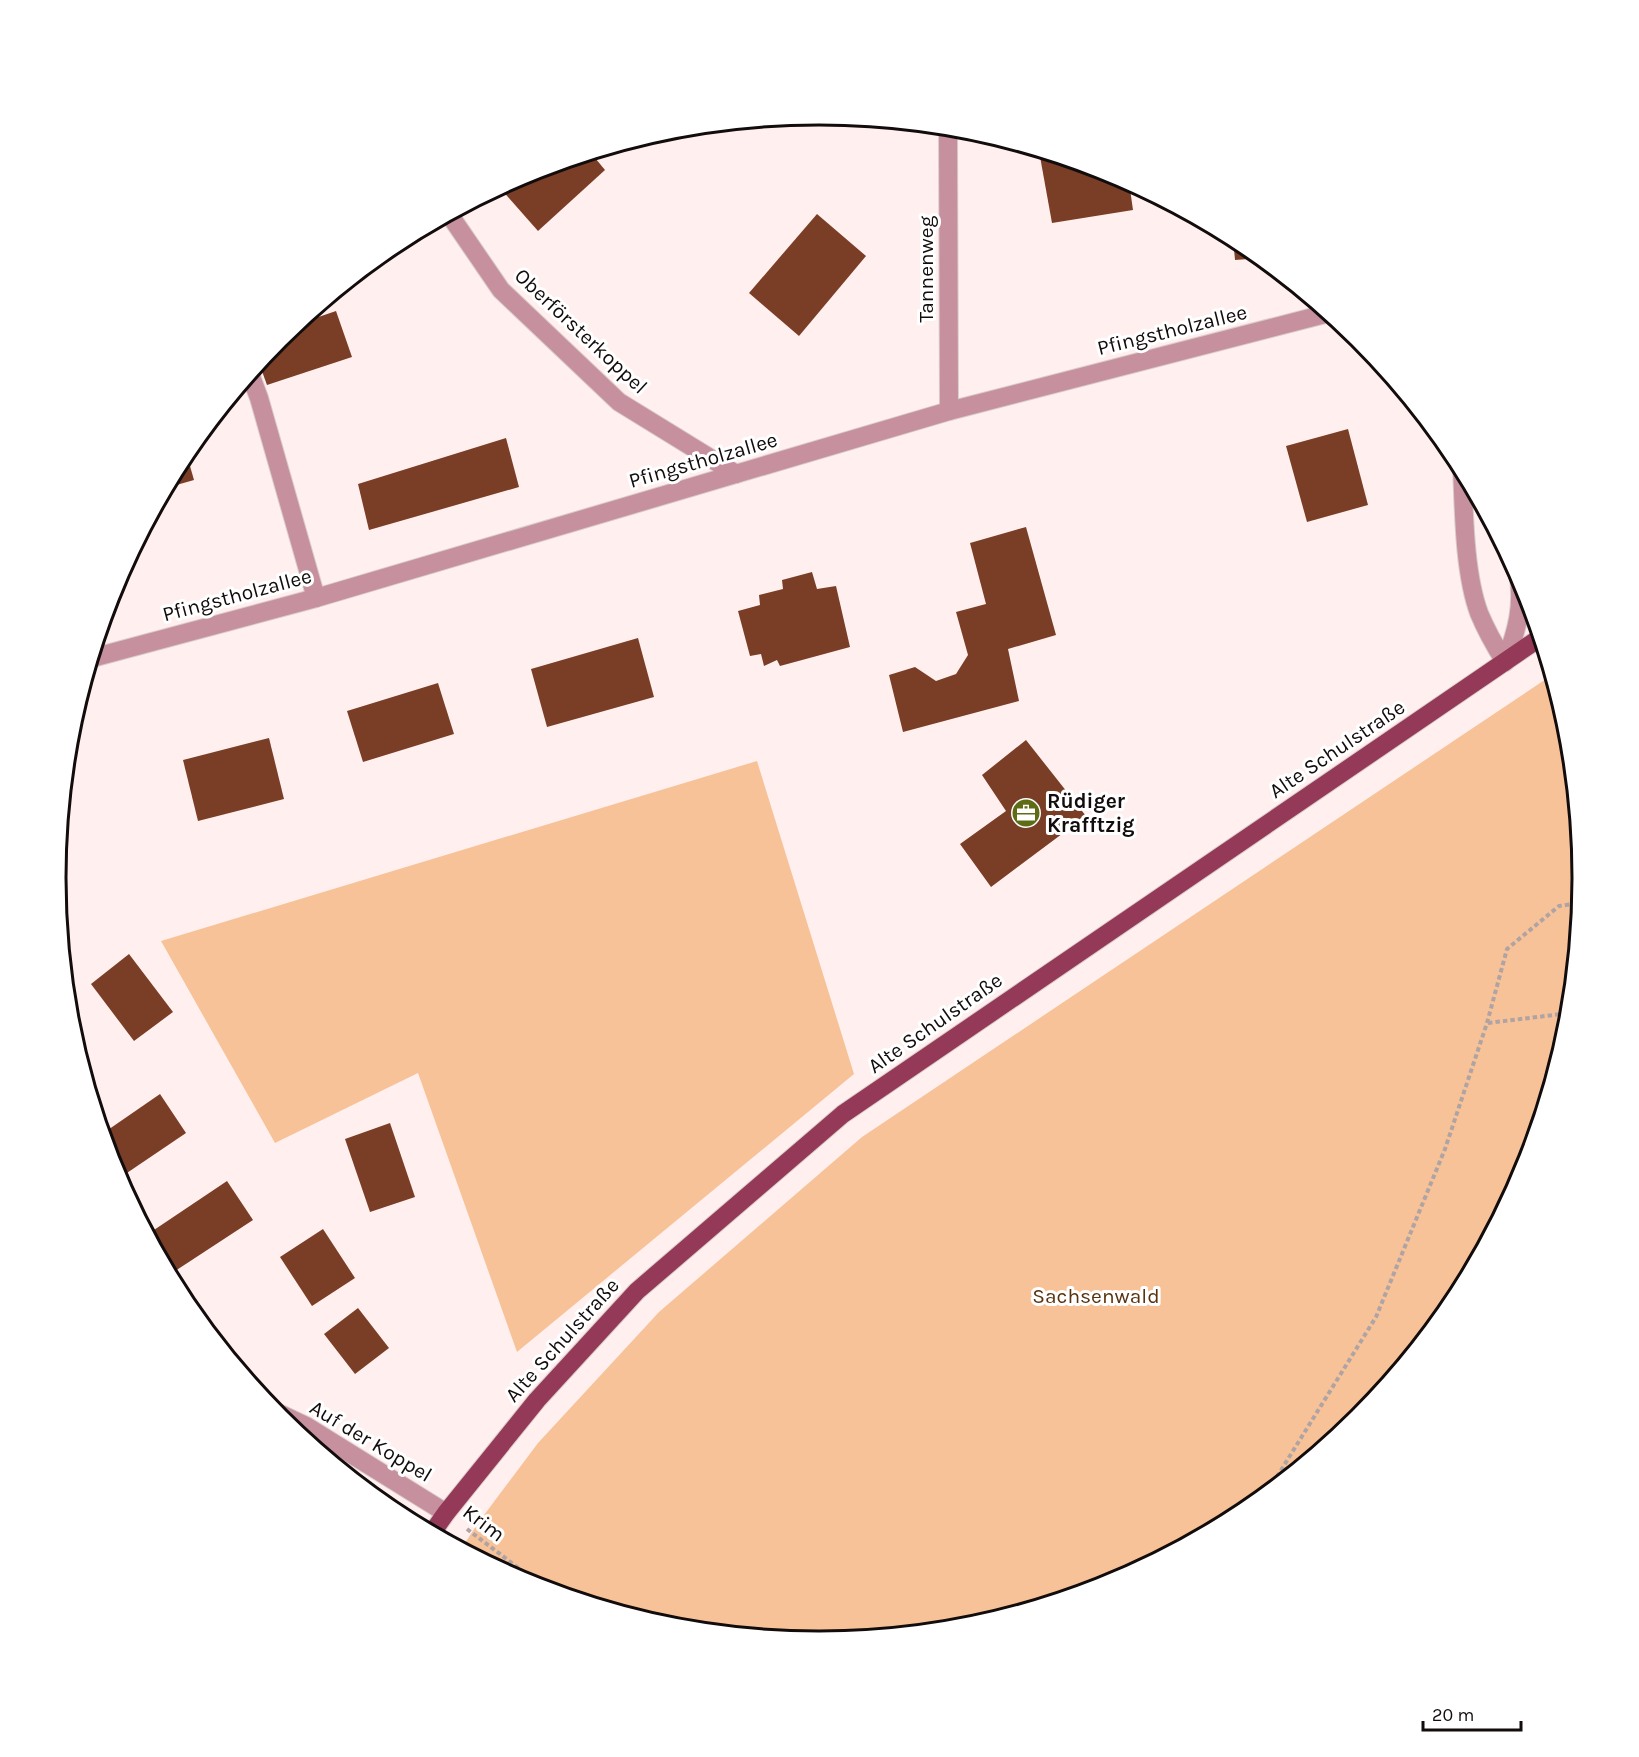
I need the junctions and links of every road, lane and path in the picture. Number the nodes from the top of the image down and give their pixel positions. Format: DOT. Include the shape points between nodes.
graph roads {
  1 [pos="948,136"];
  2 [pos="453,220"];
  3 [pos="1320,315"];
  4 [pos="253,382"];
  5 [pos="949,411"];
  6 [pos="736,474"];
  7 [pos="1463,488"];
  8 [pos="316,598"];
  9 [pos="1521,603"];
  10 [pos="1535,641"];
  11 [pos="100,656"];
  12 [pos="1505,662"];
  13 [pos="1572,904"];
  14 [pos="1561,1014"];
  15 [pos="1487,1023"];
  16 [pos="317,1440"];
  17 [pos="1277,1477"];
  18 [pos="446,1513"];
  19 [pos="436,1527"];
  20 [pos="521,1570"];
  1 -- 5 [label="street, Tannenweg"];
  2 -- 6 [label="street, Oberförsterkoppel" via="501,290 619,402"];
  3 -- 5 [label="street, Pfingstholzallee"];
  4 -- 8 [label="street"];
  5 -- 6 [label="street, Pfingstholzallee"];
  6 -- 8 [label="street, Pfingstholzallee"];
  7 -- 12 [label="street" via="1467,544 1479,612"];
  8 -- 11 [label="street, Pfingstholzallee"];
  9 -- 12 [label="street" via="1519,622"];
  10 -- 12 [label="main road, Alte Schulstraße"];
  12 -- 18 [label="main road, Alte Schulstraße" via="843,1114 637,1291 537,1400"];
  13 -- 15 [label="path" via="1559,906 1507,949"];
  14 -- 15 [label="path"];
  15 -- 17 [label="path" via="1445,1149 1376,1317"];
  16 -- 18 [label="street, Auf der Koppel"];
  18 -- 19 [label="main road, Alte Schulstraße"];
  18 -- 20 [label="path, Krim"];
}
